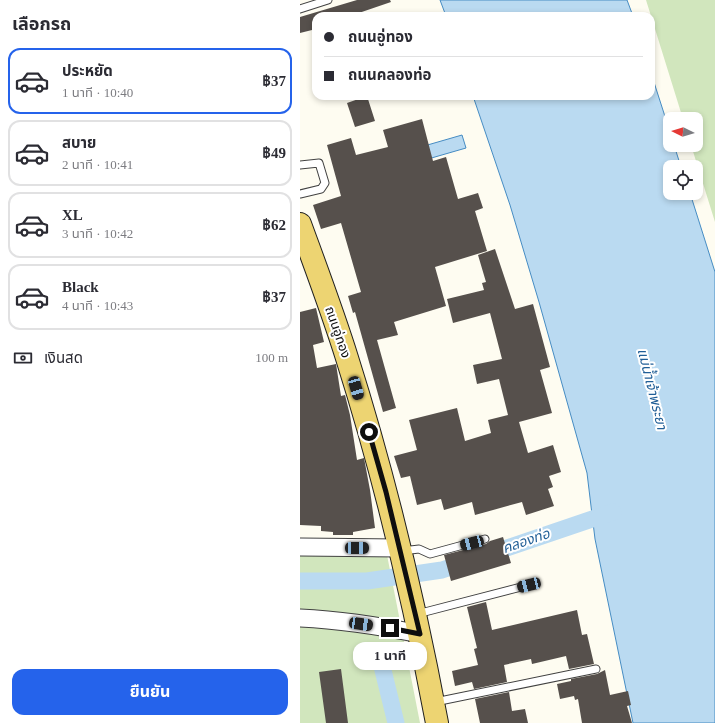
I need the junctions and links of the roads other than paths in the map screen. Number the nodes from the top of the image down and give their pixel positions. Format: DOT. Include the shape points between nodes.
graph roads {
  1 [pos="328,0"];
  2 [pos="300,9"];
  3 [pos="300,165"];
  4 [pos="300,194"];
  5 [pos="300,224"];
  6 [pos="485,539"];
  7 [pos="300,548"];
  8 [pos="400,552"];
  9 [pos="529,585"];
  10 [pos="416,616"];
  11 [pos="300,618"];
  12 [pos="596,669"];
  13 [pos="433,702"];
  14 [pos="437,723"];
  1 -- 2 [label="lane"];
  3 -- 4 [label="lane" via="319,163 325,183 321,189"];
  5 -- 8 [label="main road, ถนนอู่ทอง" via="347,358 386,492"];
  6 -- 8 [label="lane" via="430,554 419,549"];
  7 -- 8 [label="street"];
  8 -- 10 [label="main road, ถนนอู่ทอง"];
  9 -- 10 [label="lane"];
  10 -- 11 [label="street" via="368,624"];
  10 -- 13 [label="main road, ถนนอู่ทอง"];
  12 -- 13 [label="lane"];
  13 -- 14 [label="main road, ถนนอู่ทอง"];
}
